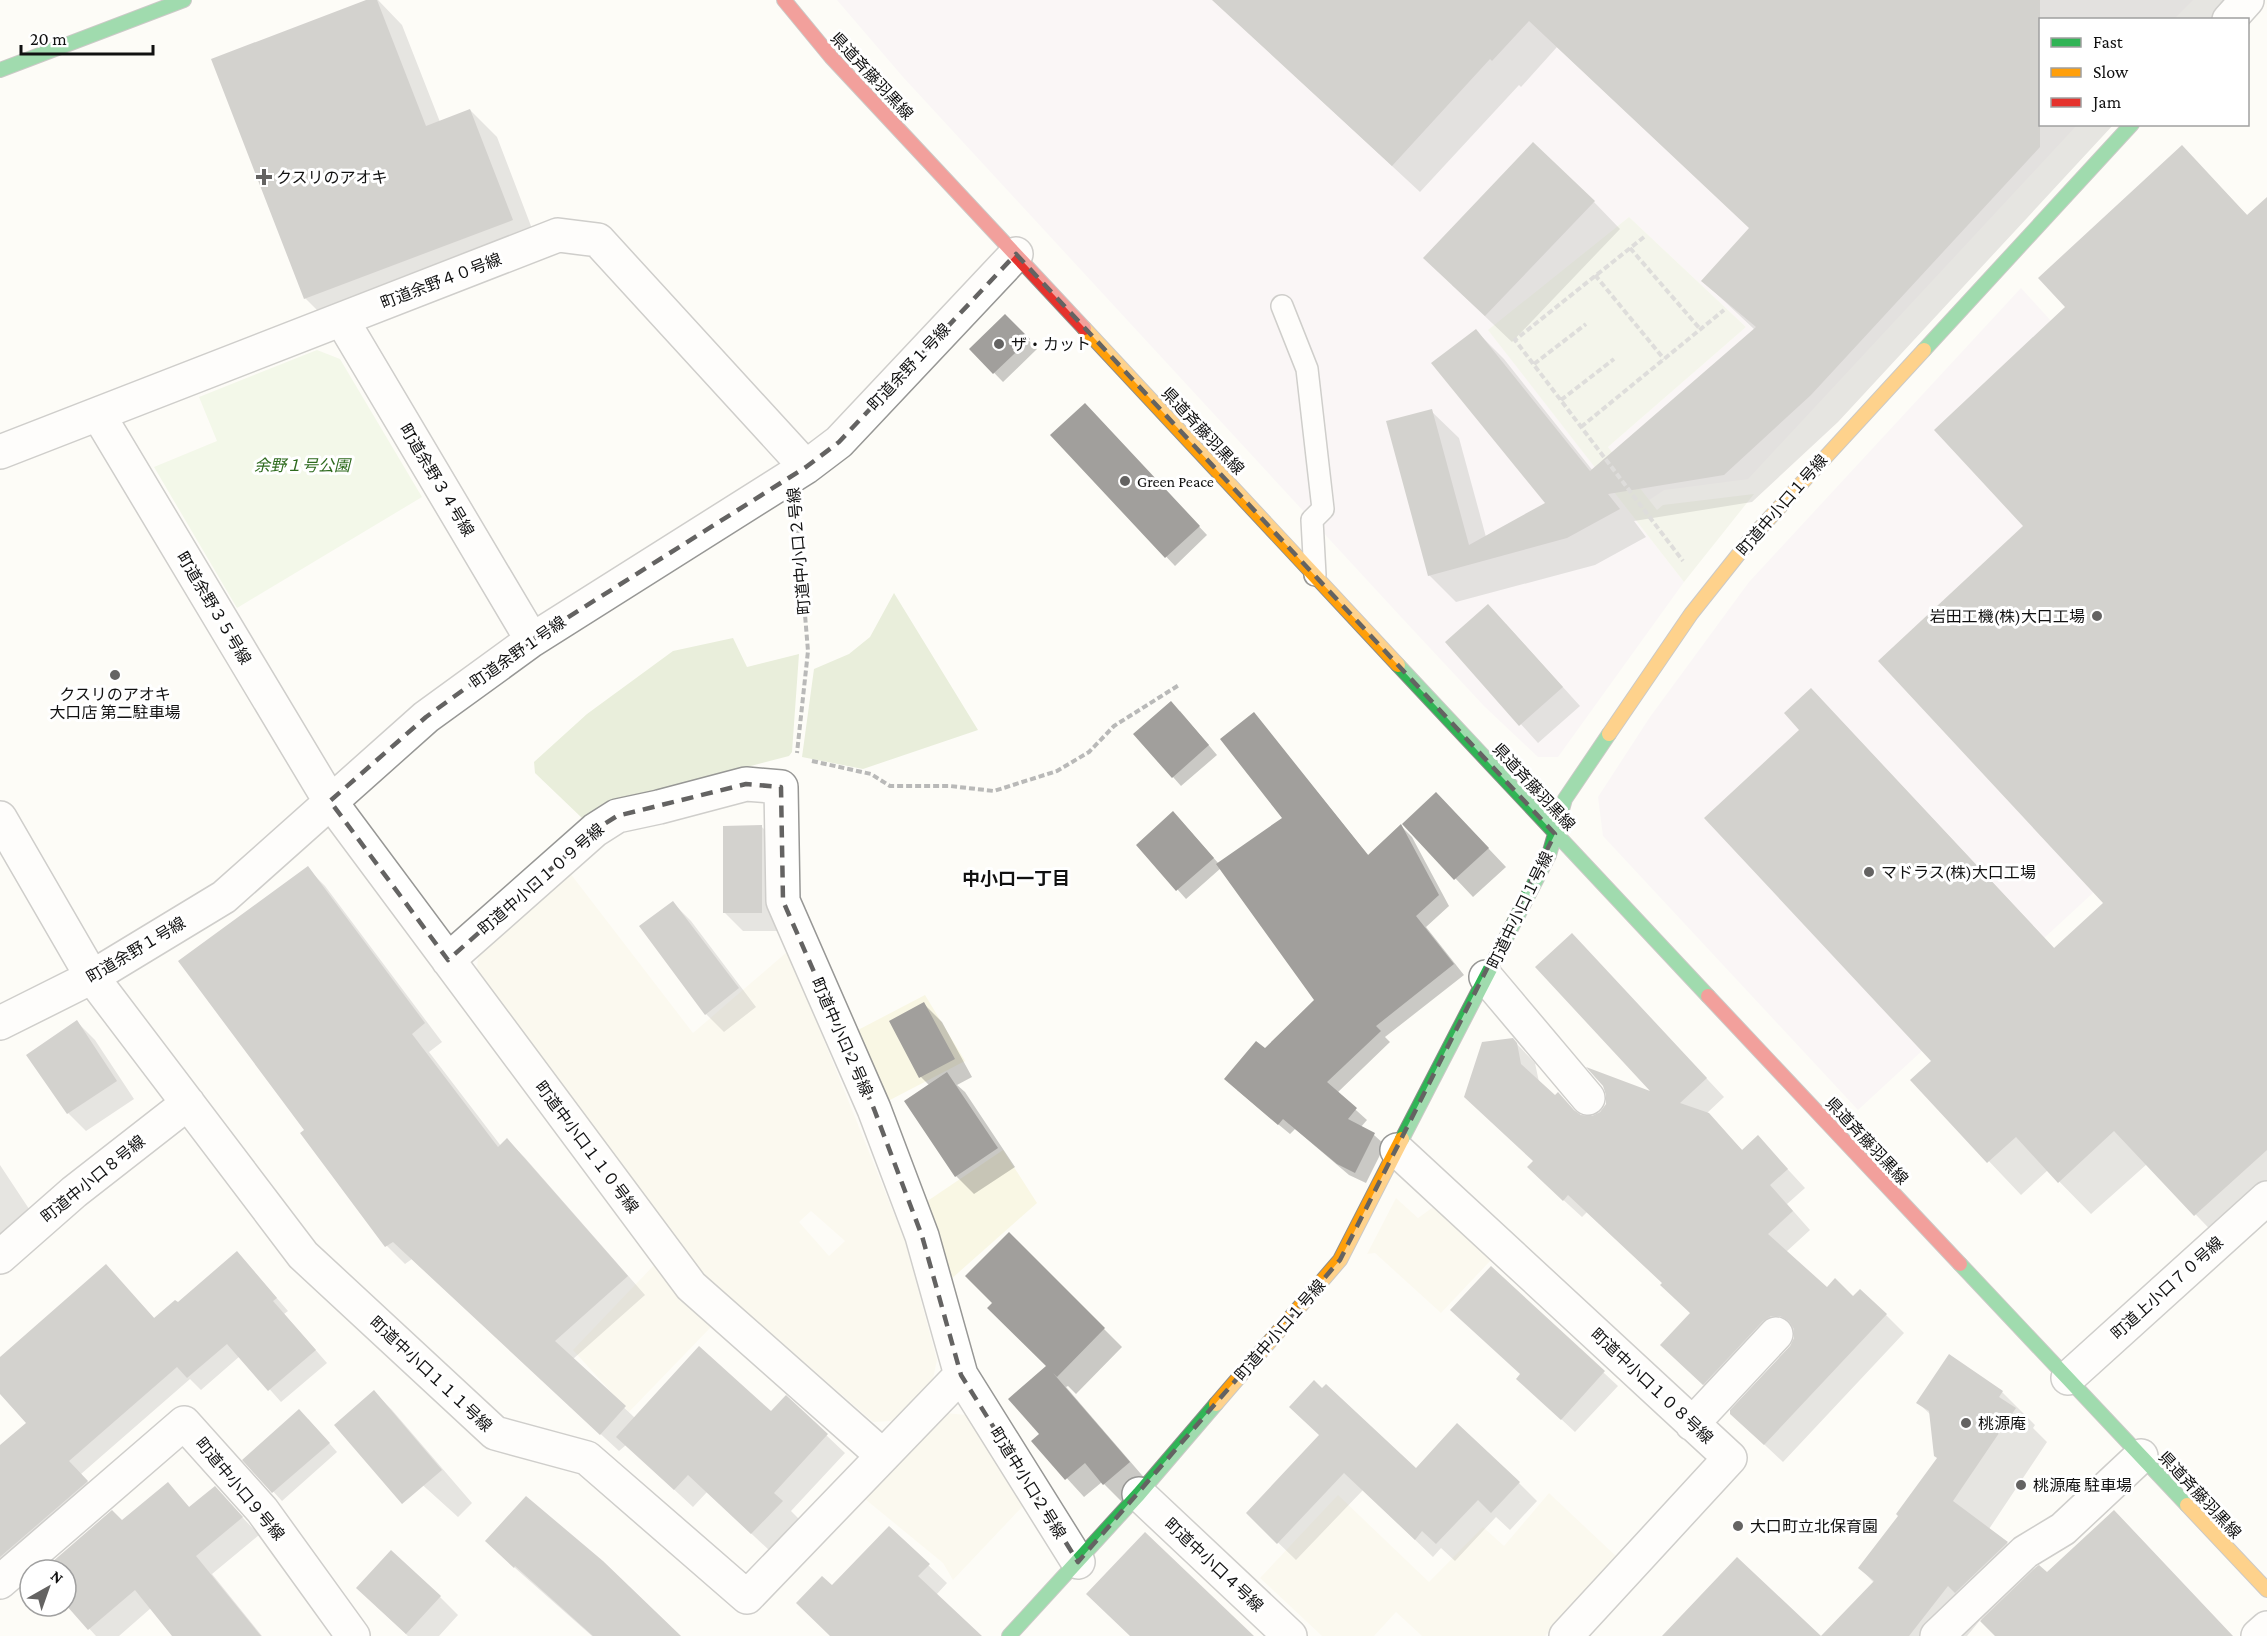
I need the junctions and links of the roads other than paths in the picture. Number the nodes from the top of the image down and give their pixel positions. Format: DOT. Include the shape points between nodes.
graph roads {
  1 [pos="184,0"];
  2 [pos="784,0"];
  3 [pos="2247,0"];
  4 [pos="2231,18"];
  5 [pos="0,70"];
  6 [pos="2130,126"];
  7 [pos="1016,254"];
  8 [pos="1282,306"];
  9 [pos="342,320"];
  10 [pos="98,414"];
  11 [pos="0,452"];
  12 [pos="799,471"];
  13 [pos="1315,575"];
  14 [pos="532,640"];
  15 [pos="781,787"];
  16 [pos="330,801"];
  17 [pos="0,818"];
  18 [pos="1556,834"];
  19 [pos="448,960"];
  20 [pos="92,977"];
  21 [pos="1486,977"];
  22 [pos="0,1023"];
  23 [pos="1588,1098"];
  24 [pos="188,1103"];
  25 [pos="1397,1150"];
  26 [pos="2267,1198"];
  27 [pos="0,1257"];
  28 [pos="1776,1334"];
  29 [pos="961,1375"];
  30 [pos="2068,1378"];
  31 [pos="1692,1424"];
  32 [pos="884,1456"];
  33 [pos="2141,1456"];
  34 [pos="1139,1494"];
  35 [pos="1078,1562"];
  36 [pos="0,1582"];
  37 [pos="2267,1590"];
  38 [pos="2267,1628"];
  39 [pos="353,1636"];
  40 [pos="1009,1636"];
  41 [pos="1290,1636"];
  42 [pos="1566,1636"];
  43 [pos="1937,1636"];
  44 [pos="2258,1636"];
  1 -- 5 [label="main road"];
  2 -- 7 [label="main road, 県道斉藤羽黒線" via="831,57"];
  3 -- 4 [label="street"];
  6 -- 18 [label="main road, 町道中小口１号線" via="1753,536 1671,643 1565,799"];
  7 -- 12 [label="street, 町道余野１号線" via="838,441"];
  7 -- 13 [label="main road, 県道斉藤羽黒線"];
  8 -- 13 [label="lane" via="1307,369 1323,509 1312,520"];
  9 -- 10 [label="street, 町道余野４０号線"];
  9 -- 12 [label="street, 町道余野４０号線" via="558,235 598,240"];
  9 -- 14 [label="street, 町道余野３４号線"];
  10 -- 11 [label="street, 町道余野４０号線"];
  10 -- 16 [label="street, 町道余野３５号線"];
  12 -- 14 [label="street, 町道余野１号線"];
  13 -- 18 [label="main road, 県道斉藤羽黒線"];
  14 -- 16 [label="street, 町道余野１号線" via="426,717"];
  15 -- 19 [label="street, 町道中小口１０９号線" via="746,784 617,816 582,841"];
  15 -- 29 [label="street, 町道中小口２号線" via="783,901 874,1109 918,1225"];
  16 -- 19 [label="street, 町道中小口１１０号線"];
  16 -- 20 [label="street, 町道余野１号線" via="224,897"];
  17 -- 20 [label="street, 町道中小口１１１号線"];
  18 -- 21 [label="main road, 町道中小口１号線"];
  18 -- 30 [label="main road, 県道斉藤羽黒線"];
  19 -- 32 [label="street, 町道中小口１１０号線" via="691,1286"];
  20 -- 22 [label="street, 町道余野１号線"];
  20 -- 24 [label="street, 町道中小口１１１号線"];
  21 -- 23 [label="street"];
  21 -- 25 [label="main road, 町道中小口１号線"];
  24 -- 27 [label="street, 町道中小口８号線" via="74,1192"];
  24 -- 32 [label="street, 町道中小口１１１号線" via="303,1256 495,1433 587,1458 747,1598"];
  25 -- 31 [label="street, 町道中小口１０８号線"];
  25 -- 34 [label="main road, 町道中小口１号線" via="1340,1260"];
  26 -- 30 [label="street, 町道上小口７０号線"];
  28 -- 31 [label="street"];
  29 -- 32 [label="street, 町道中小口１１１号線"];
  29 -- 35 [label="street, 町道中小口２号線"];
  30 -- 33 [label="main road, 県道斉藤羽黒線"];
  31 -- 42 [label="street, 町道中小口１０８号線" via="1730,1458"];
  33 -- 37 [label="main road, 県道斉藤羽黒線"];
  33 -- 43 [label="street" via="2063,1529 2025,1552"];
  34 -- 35 [label="main road, 町道中小口１号線"];
  34 -- 41 [label="street, 町道中小口４号線"];
  35 -- 40 [label="main road, 町道中小口１号線"];
  36 -- 39 [label="street, 町道中小口９号線" via="184,1423 262,1510"];
  38 -- 44 [label="street"];
}
